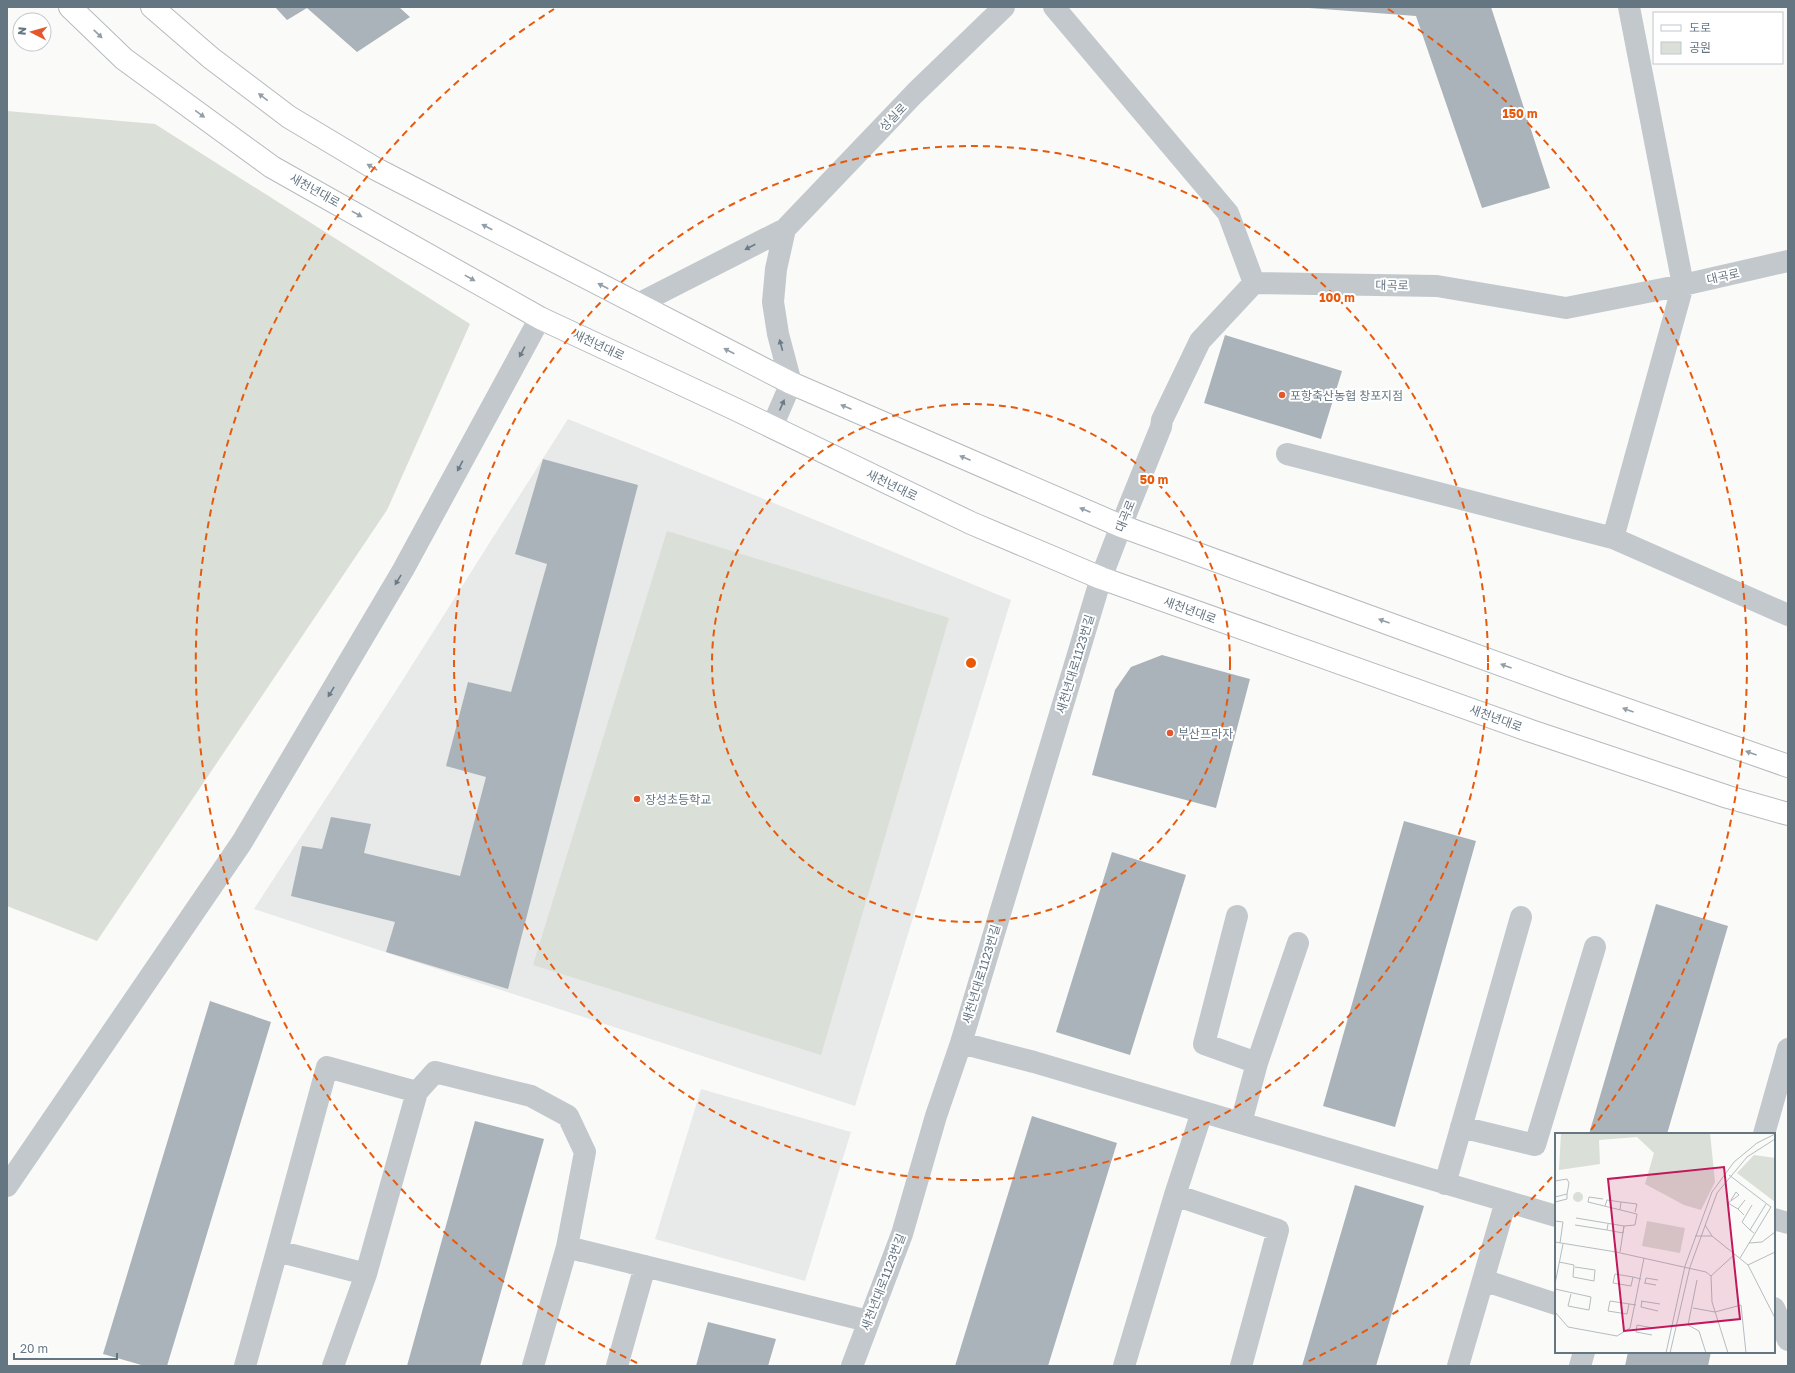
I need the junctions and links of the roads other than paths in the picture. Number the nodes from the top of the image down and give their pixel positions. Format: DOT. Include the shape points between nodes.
graph roads {
  1 [pos="70,7"];
  2 [pos="152,7"];
  3 [pos="1004,7"];
  4 [pos="1054,7"];
  5 [pos="1629,7"];
  6 [pos="784,229"];
  7 [pos="1788,261"];
  8 [pos="1254,283"];
  9 [pos="1683,285"];
  10 [pos="638,304"];
  11 [pos="540,318"];
  12 [pos="792,383"];
  13 [pos="772,427"];
  14 [pos="1287,454"];
  15 [pos="1120,526"];
  16 [pos="1613,538"];
  17 [pos="1101,578"];
  18 [pos="1788,615"];
  19 [pos="1788,766"];
  20 [pos="1788,814"];
  21 [pos="1237,916"];
  22 [pos="1522,917"];
  23 [pos="1298,943"];
  24 [pos="1595,947"];
  25 [pos="960,1043"];
  26 [pos="1788,1049"];
  27 [pos="1257,1063"];
  28 [pos="417,1092"];
  29 [pos="1202,1112"];
  30 [pos="1241,1123"];
  31 [pos="1461,1127"];
  32 [pos="1764,1133"];
  33 [pos="1445,1184"];
  34 [pos="7,1186"];
  35 [pos="1175,1195"];
  36 [pos="1506,1201"];
  37 [pos="1555,1216"];
  38 [pos="1775,1219"];
  39 [pos="1788,1223"];
  40 [pos="567,1247"];
  41 [pos="277,1250"];
  42 [pos="645,1266"];
  43 [pos="366,1274"];
  44 [pos="1483,1280"];
  45 [pos="1555,1304"];
  46 [pos="1775,1310"];
  47 [pos="868,1321"];
  48 [pos="1788,1340"];
  49 [pos="1584,1353"];
  50 [pos="245,1366"];
  51 [pos="333,1366"];
  52 [pos="533,1366"];
  53 [pos="617,1366"];
  54 [pos="852,1366"];
  55 [pos="1124,1366"];
  56 [pos="1241,1366"];
  57 [pos="1458,1366"];
  58 [pos="1580,1366"];
  1 -- 11 [label="main road, 새천년대로, one-way" via="124,59 272,166"];
  10 -- 2 [label="main road, one-way" via="376,170 289,117 211,58"];
  3 -- 6 [label="street, 성실로" via="915,93"];
  4 -- 8 [label="street" via="1228,213"];
  5 -- 9 [label="street"];
  6 -- 10 [label="street, one-way"];
  12 -- 6 [label="street, one-way" via="778,334 773,302"];
  7 -- 9 [label="street, 대곡로"];
  8 -- 9 [label="street, 대곡로" via="1437,286 1566,308"];
  8 -- 15 [label="street, 대곡로" via="1200,341 1162,420"];
  9 -- 16 [label="street"];
  12 -- 10 [label="main road, one-way"];
  11 -- 13 [label="main road, 새천년대로"];
  11 -- 34 [label="street, one-way" via="404,570 242,842"];
  13 -- 12 [label="street, one-way"];
  15 -- 12 [label="main road, one-way"];
  13 -- 17 [label="main road, 새천년대로" via="971,523"];
  14 -- 16 [label="street"];
  15 -- 17 [label="street, 대곡로"];
  19 -- 15 [label="main road, one-way"];
  16 -- 18 [label="street"];
  17 -- 20 [label="main road, 새천년대로" via="1531,731 1728,797"];
  17 -- 25 [label="street, 새천년대로1123번길"];
  21 -- 27 [label="street" via="1204,1044"];
  22 -- 31 [label="street"];
  23 -- 27 [label="street"];
  24 -- 31 [label="street" via="1534,1145"];
  25 -- 29 [label="street" via="1034,1062"];
  25 -- 47 [label="street, 새천년대로1123번길" via="902,1234"];
  26 -- 32 [label="street"];
  27 -- 30 [label="street"];
  28 -- 40 [label="street" via="435,1072 531,1096 568,1116 585,1152"];
  28 -- 41 [label="street" via="327,1067"];
  28 -- 43 [label="street"];
  29 -- 30 [label="street"];
  29 -- 35 [label="street"];
  30 -- 33 [label="street"];
  31 -- 33 [label="street"];
  33 -- 36 [label="street"];
  35 -- 55 [label="street"];
  35 -- 56 [label="street" via="1278,1230"];
  36 -- 37 [label="street"];
  36 -- 44 [label="street"];
  38 -- 39 [label="street"];
  40 -- 42 [label="street"];
  40 -- 52 [label="street"];
  41 -- 43 [label="street"];
  41 -- 50 [label="street"];
  42 -- 47 [label="street"];
  42 -- 53 [label="street"];
  43 -- 51 [label="street"];
  44 -- 45 [label="street"];
  44 -- 57 [label="street"];
  46 -- 48 [label="street"];
  47 -- 54 [label="street, 새천년대로1123번길"];
  49 -- 58 [label="street"];
}
